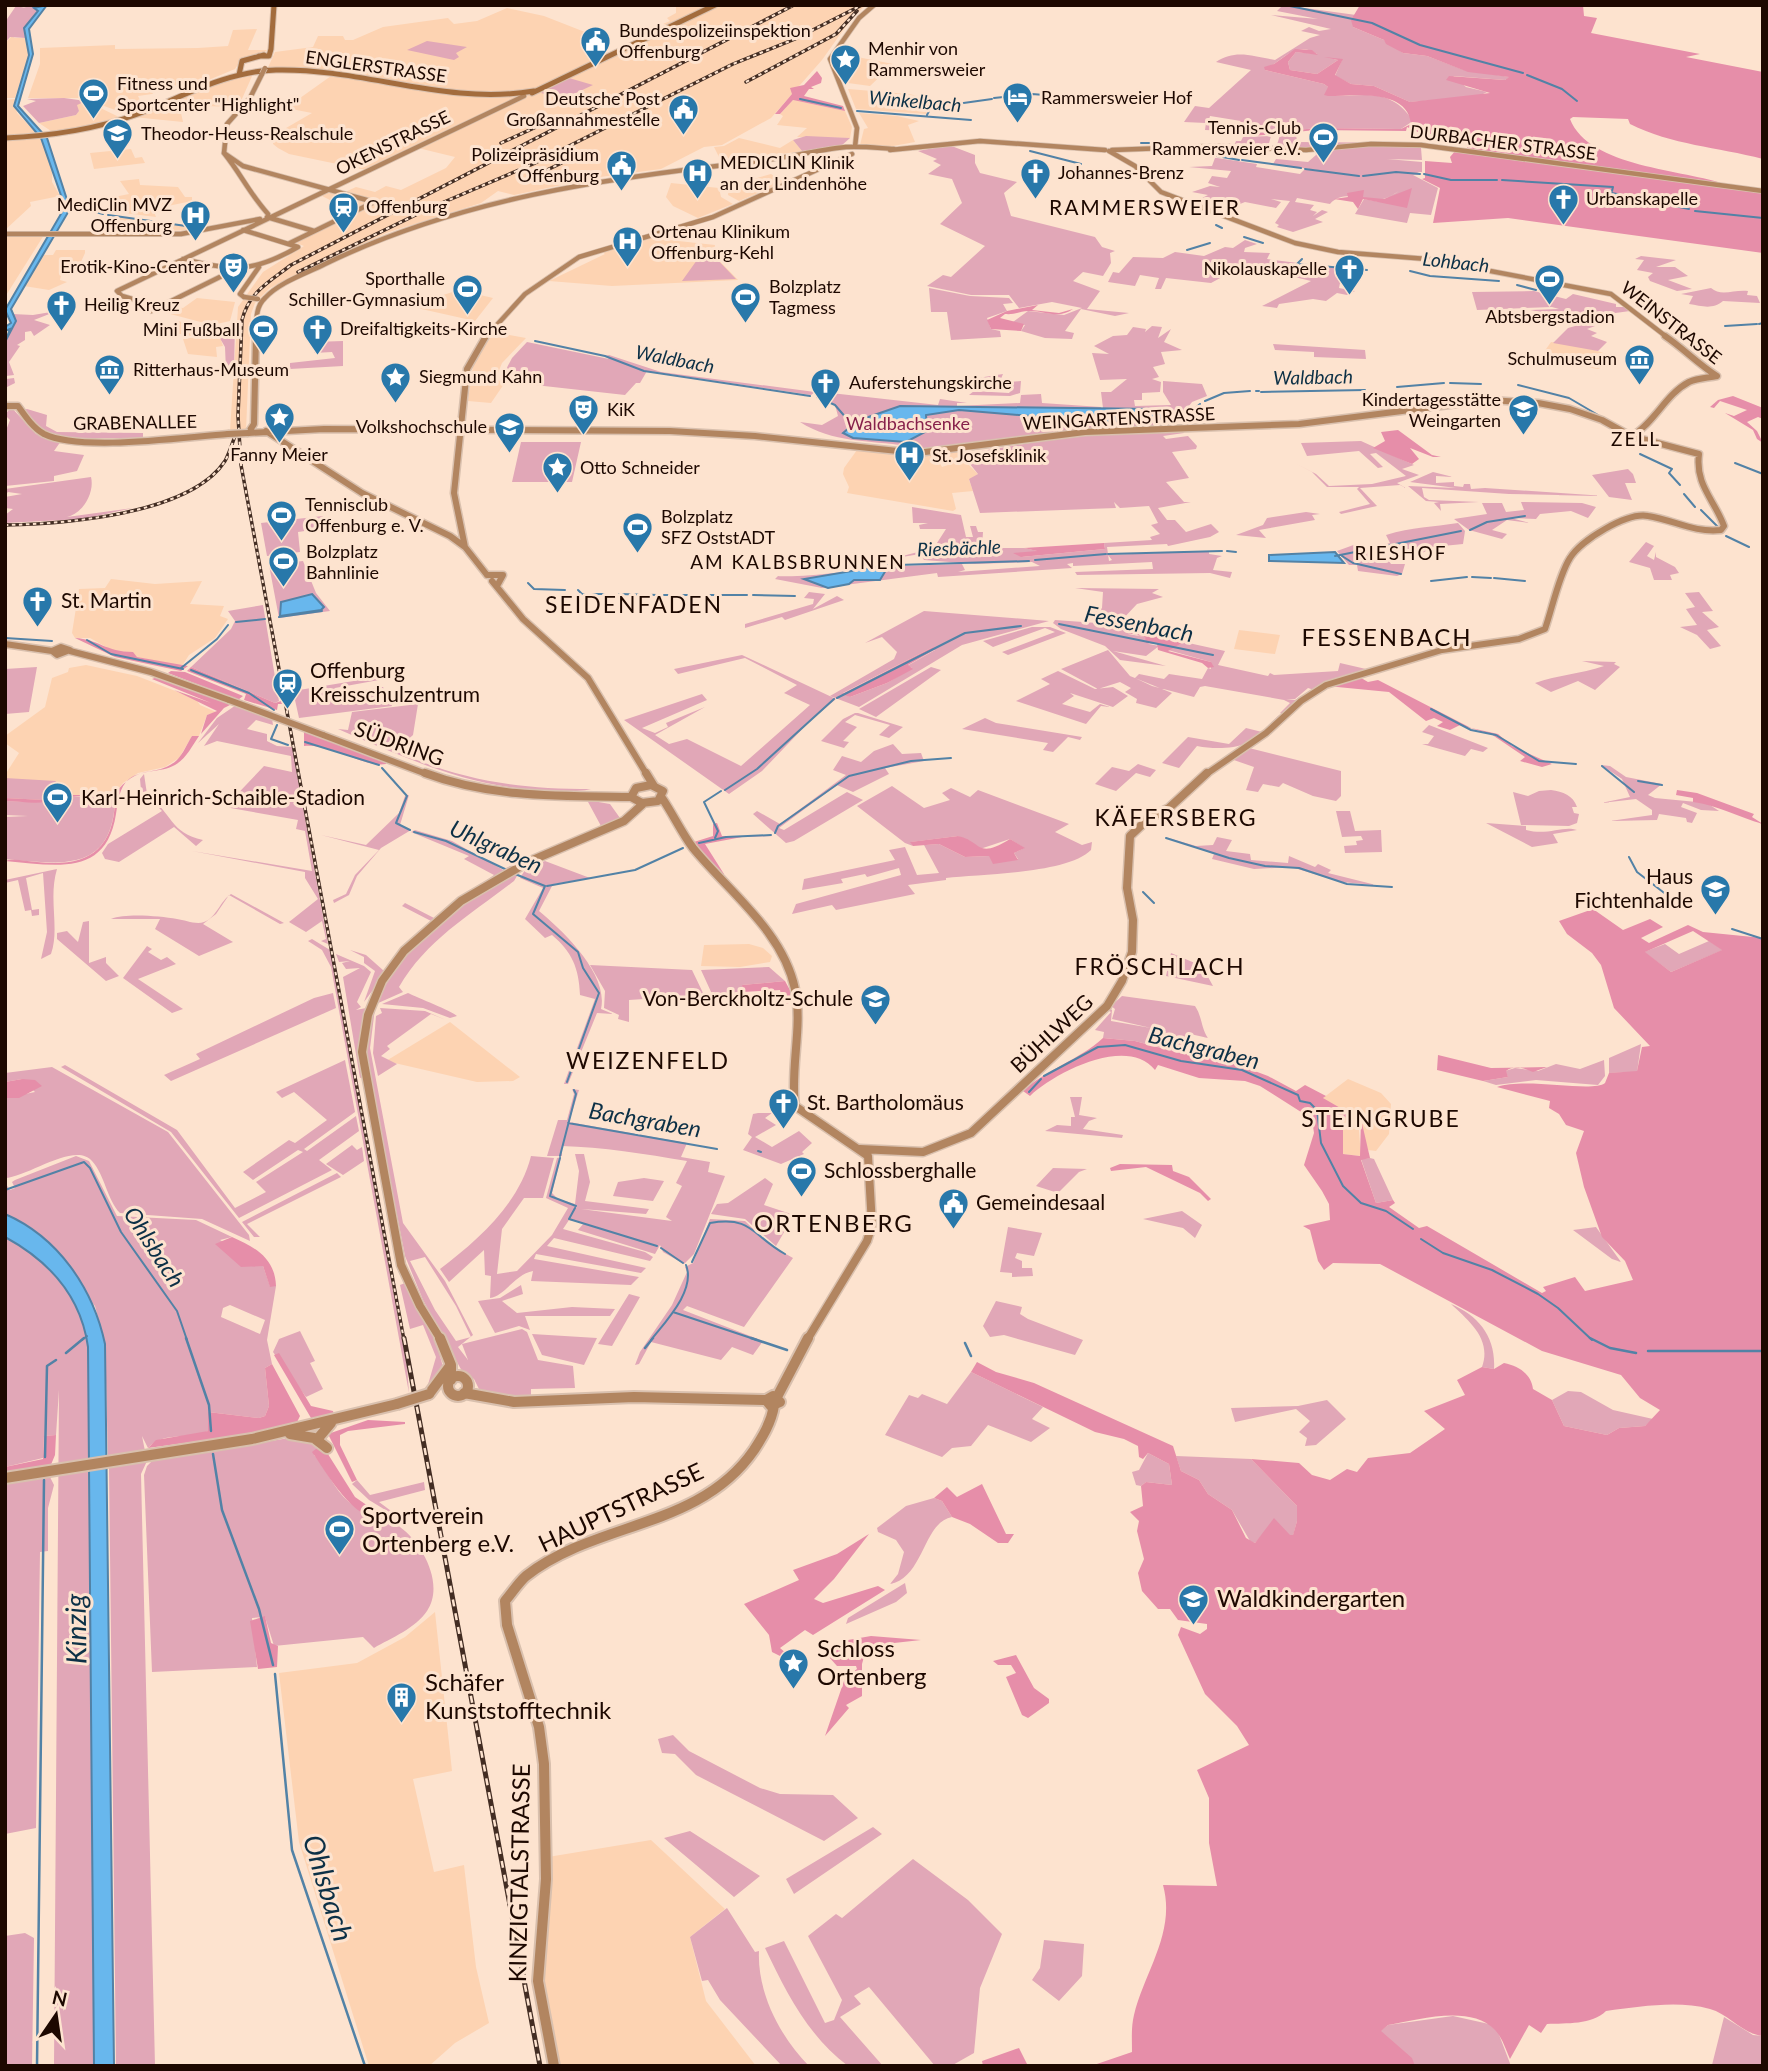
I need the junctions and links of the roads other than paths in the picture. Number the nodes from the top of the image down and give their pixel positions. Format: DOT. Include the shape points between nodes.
graph roads {
  1 [pos="274,5"];
  2 [pos="715,5"];
  3 [pos="874,5"];
  4 [pos="270,54"];
  5 [pos="239,73"];
  6 [pos="526,95"];
  7 [pos="5,138"];
  8 [pos="855,140"];
  9 [pos="842,150"];
  10 [pos="856,150"];
  11 [pos="1109,150"];
  12 [pos="224,153"];
  13 [pos="840,162"];
  14 [pos="330,189"];
  15 [pos="1763,191"];
  16 [pos="268,218"];
  17 [pos="250,221"];
  18 [pos="243,230"];
  19 [pos="314,232"];
  20 [pos="5,234"];
  21 [pos="290,243"];
  22 [pos="183,259"];
  23 [pos="258,267"];
  24 [pos="234,271"];
  25 [pos="246,271"];
  26 [pos="252,280"];
  27 [pos="260,299"];
  28 [pos="159,307"];
  29 [pos="151,311"];
  30 [pos="5,406"];
  31 [pos="254,424"];
  32 [pos="461,430"];
  33 [pos="267,431"];
  34 [pos="248,433"];
  35 [pos="1632,436"];
  36 [pos="457,534"];
  37 [pos="5,644"];
  38 [pos="645,771"];
  39 [pos="654,786"];
  40 [pos="635,793"];
  41 [pos="658,800"];
  42 [pos="644,803"];
  43 [pos="1148,819"];
  44 [pos="616,824"];
  45 [pos="863,1151"];
  46 [pos="451,1365"];
  47 [pos="452,1384"];
  48 [pos="467,1389"];
  49 [pos="429,1394"];
  50 [pos="772,1401"];
  51 [pos="331,1423"];
  52 [pos="313,1427"];
  53 [pos="280,1433"];
  54 [pos="317,1437"];
  55 [pos="5,1478"];
  56 [pos="505,1601"];
  57 [pos="554,2066"];
  1 -- 4 [label="main road"];
  2 -- 6 [label="main road, OKENSTRASSE"];
  3 -- 8 [label="street" via="830,59 855,119"];
  4 -- 5 [label="main road" via="242,61"];
  4 -- 12 [label="street" via="250,98 227,124"];
  5 -- 6 [label="main road, ENGLERSTRASSE" via="310,71 452,92"];
  5 -- 7 [label="main road, ENGLERSTRASSE" via="128,118 52,135"];
  6 -- 14 [label="street, OKENSTRASSE"];
  8 -- 9 [label="street"];
  8 -- 10 [label="street"];
  9 -- 10 [label="street, DURBACHER STRASSE"];
  9 -- 13 [label="street" via="845,155"];
  9 -- 27 [label="street, DURBACHER STRASSE" via="590,181 491,203 372,241"];
  10 -- 11 [label="street, DURBACHER STRASSE" via="981,141"];
  10 -- 13 [label="street"];
  11 -- 15 [label="street, DURBACHER STRASSE" via="1421,145"];
  11 -- 35 [label="street, WEINSTRASSE" via="1135,166 1161,192 1295,243 1338,252 1427,259 1617,296 1717,376 1688,382 1648,428"];
  12 -- 14 [label="street" via="243,166"];
  12 -- 16 [label="street"];
  13 -- 32 [label="street" via="703,221 596,251 561,268 525,294 474,352 464,379"];
  14 -- 16 [label="street, OKENSTRASSE"];
  14 -- 19 [label="street" via="372,203"];
  16 -- 17 [label="street"];
  16 -- 17 [label="street"];
  16 -- 18 [label="street, OKENSTRASSE"];
  16 -- 19 [label="street"];
  17 -- 20 [label="street" via="192,233"];
  18 -- 21 [label="street"];
  18 -- 22 [label="street, OKENSTRASSE"];
  19 -- 21 [label="street"];
  21 -- 23 [label="street" via="298,247"];
  22 -- 24 [label="street"];
  22 -- 28 [label="street, OKENSTRASSE" via="117,291"];
  23 -- 25 [label="street"];
  23 -- 26 [label="street"];
  24 -- 25 [label="street"];
  24 -- 28 [label="street"];
  25 -- 26 [label="street"];
  26 -- 27 [label="street, bridge" via="240,295"];
  27 -- 31 [label="street"];
  28 -- 29 [label="street"];
  30 -- 34 [label="street, GRABENALLEE, bridge" via="16,406 41,433 53,438 128,440"];
  31 -- 33 [label="street"];
  31 -- 34 [label="street"];
  32 -- 33 [label="street, WEINGARTENSTRASSE"];
  32 -- 35 [label="street, WEINGARTENSTRASSE" via="719,433 917,453 1045,435 1256,427 1501,399 1570,409"];
  32 -- 36 [label="street" via="454,494"];
  33 -- 34 [label="street, GRABENALLEE"];
  33 -- 36 [label="street" via="362,493 434,529"];
  35 -- 43 [label="street, WEINGARTENSTRASSE" via="1699,454 1698,484 1720,516 1721,530 1702,532 1638,514 1596,535 1570,557 1545,629 1518,639 1441,650 1344,678 1308,695 1266,733 1218,763 1169,808"];
  36 -- 38 [label="street" via="523,619 588,678"];
  37 -- 40 [label="street, SÜDRING, bridge" via="53,650 67,647 69,652 151,672 467,785 527,794"];
  38 -- 39 [label="street"];
  38 -- 40 [label="street"];
  39 -- 40 [label="street"];
  39 -- 41 [label="street" via="663,791"];
  40 -- 42 [label="street"];
  40 -- 44 [label="street" via="630,811"];
  41 -- 42 [label="street"];
  41 -- 45 [label="street" via="789,967 797,1005 792,1050 794,1106"];
  42 -- 44 [label="street"];
  43 -- 45 [label="street, BÜHLWEG" via="1128,842 1132,952 1107,1006 971,1133 923,1152"];
  44 -- 46 [label="street" via="509,872 456,905 419,937 377,991 363,1031 362,1052 401,1265"];
  45 -- 50 [label="street, HAUPTSTRASSE" via="871,1165 872,1225 867,1241"];
  46 -- 47 [label="street"];
  46 -- 49 [label="street"];
  47 -- 48 [label="street"];
  47 -- 48 [label="street" via="468,1380"];
  47 -- 49 [label="street"];
  48 -- 50 [label="street" via="514,1402 683,1396"];
  49 -- 51 [label="street, bridge"];
  50 -- 56 [label="street, HAUPTSTRASSE" via="756,1452 720,1487 668,1516 556,1560 527,1577"];
  51 -- 52 [label="street"];
  51 -- 54 [label="street"];
  52 -- 53 [label="street"];
  52 -- 54 [label="street" via="310,1432"];
  53 -- 54 [label="street"];
  53 -- 55 [label="street"];
  56 -- 57 [label="street, KINZIGTALSTRASSE" via="509,1630 539,1727 544,1764 546,1879 538,1981"];
}
